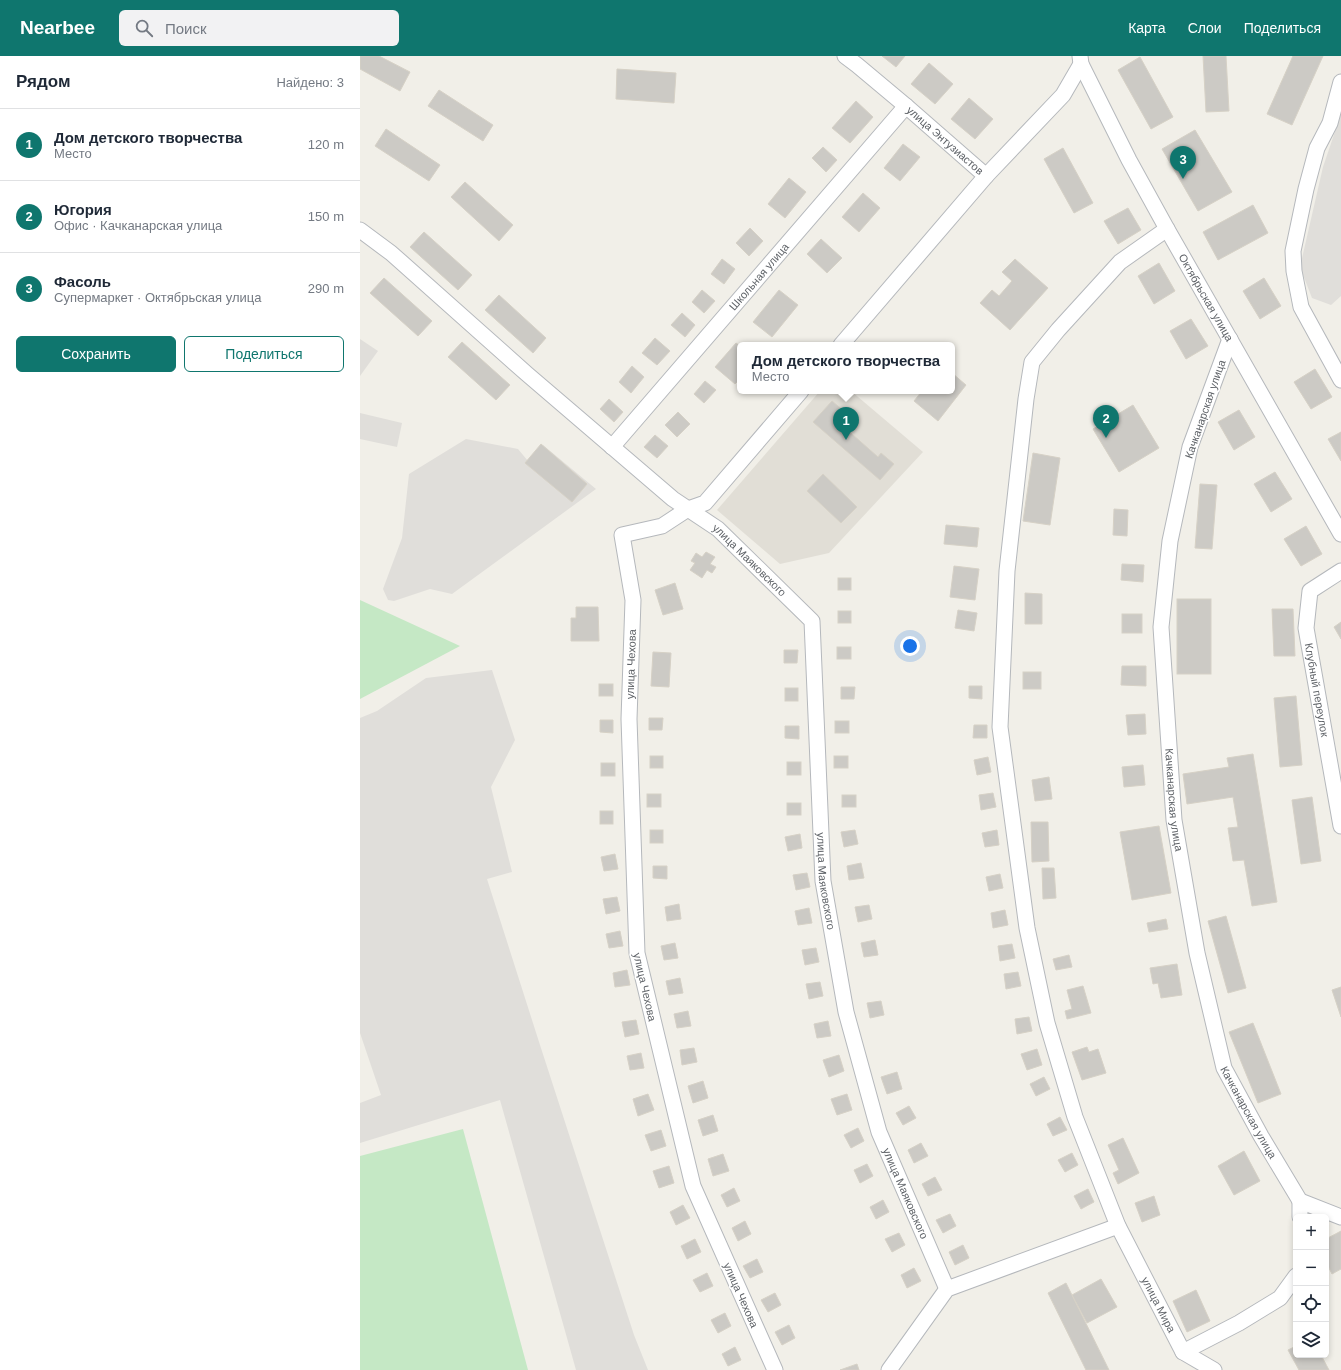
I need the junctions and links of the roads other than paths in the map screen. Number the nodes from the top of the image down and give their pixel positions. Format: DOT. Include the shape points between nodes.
graph roads {
  1 [pos="845,56"];
  2 [pos="1081,60"];
  3 [pos="1341,82"];
  4 [pos="906,106"];
  5 [pos="986,176"];
  6 [pos="1167,229"];
  7 [pos="360,230"];
  8 [pos="1230,339"];
  9 [pos="844,342"];
  10 [pos="1341,380"];
  11 [pos="799,394"];
  12 [pos="612,447"];
  13 [pos="688,509"];
  14 [pos="1341,534"];
  15 [pos="1341,571"];
  16 [pos="1341,826"];
  17 [pos="1300,1200"];
  18 [pos="1300,1214"];
  19 [pos="1341,1217"];
  20 [pos="1118,1226"];
  21 [pos="1293,1280"];
  22 [pos="947,1289"];
  23 [pos="1184,1352"];
  24 [pos="775,1370"];
  25 [pos="889,1370"];
  26 [pos="1214,1370"];
  1 -- 4 [label="street, улица Энтузиастов"];
  2 -- 5 [label="street, улица Энтузиастов" via="1063,95"];
  2 -- 6 [label="street, Октябрьская улица" via="1129,160"];
  3 -- 10 [label="street" via="1330,123 1313,161 1293,251 1301,307"];
  4 -- 5 [label="street, улица Энтузиастов"];
  4 -- 12 [label="street, Школьная улица"];
  5 -- 9 [label="street"];
  6 -- 8 [label="street, Октябрьская улица"];
  6 -- 20 [label="street, улица Мира" via="1120,262 1032,362 1006,579 1000,727 1027,928 1047,1023 1075,1117"];
  7 -- 12 [label="street, улица Маяковского" via="391,253"];
  8 -- 14 [label="street, Октябрьская улица"];
  8 -- 17 [label="street, Качканарская улица" via="1190,447 1170,541 1161,627 1174,820 1197,954 1224,1068"];
  11 -- 13 [label="street" via="705,503"];
  12 -- 13 [label="street, улица Маяковского"];
  13 -- 22 [label="street, улица Маяковского" via="718,529 812,621 823,881 846,1012 879,1132"];
  13 -- 24 [label="street, улица Чехова" via="662,526 622,535 633,600 629,719 637,953 693,1186"];
  15 -- 16 [label="street, Клубный переулок" via="1310,591 1306,628"];
  17 -- 18 [label="street"];
  17 -- 19 [label="street"];
  20 -- 22 [label="street"];
  20 -- 23 [label="street, улица Мира"];
  21 -- 23 [label="street" via="1280,1298"];
  22 -- 25 [label="street"];
  23 -- 26 [label="street"];
}
